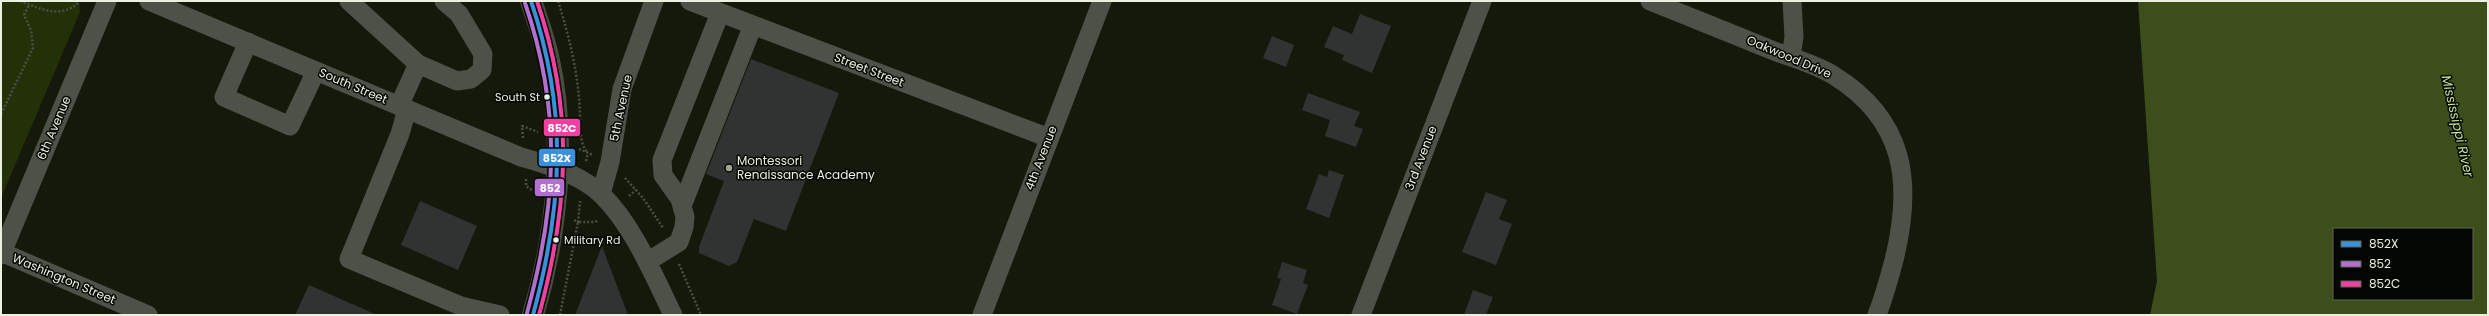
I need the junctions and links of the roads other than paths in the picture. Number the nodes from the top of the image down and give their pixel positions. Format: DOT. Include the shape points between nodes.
graph roads {
  1 [pos="107,1"];
  2 [pos="149,1"];
  3 [pos="349,1"];
  4 [pos="444,1"];
  5 [pos="531,1"];
  6 [pos="654,1"];
  7 [pos="690,1"];
  8 [pos="1102,1"];
  9 [pos="1482,1"];
  10 [pos="1650,1"];
  11 [pos="1792,1"];
  12 [pos="720,13"];
  13 [pos="753,25"];
  14 [pos="248,42"];
  15 [pos="1791,57"];
  16 [pos="418,64"];
  17 [pos="316,71"];
  18 [pos="403,107"];
  19 [pos="1049,138"];
  20 [pos="558,169"];
  21 [pos="601,194"];
  22 [pos="682,206"];
  23 [pos="1,253"];
  24 [pos="647,262"];
  25 [pos="148,315"];
  26 [pos="500,315"];
  27 [pos="533,315"];
  28 [pos="673,315"];
  29 [pos="982,315"];
  30 [pos="1361,315"];
  31 [pos="1877,315"];
  1 -- 23 [label="street, 6th Avenue"];
  2 -- 14 [label="street, South Street"];
  3 -- 16 [label="street"];
  4 -- 16 [label="street" via="459,14 483,54 482,70 471,80 458,81"];
  5 -- 20 [label="main road" via="548,57 556,120"];
  6 -- 21 [label="street, 5th Avenue" via="622,89 610,162"];
  7 -- 12 [label="street, Street Street"];
  8 -- 19 [label="street, 4th Avenue"];
  9 -- 30 [label="street, 3rd Avenue"];
  10 -- 15 [label="street, Oakwood Drive"];
  11 -- 15 [label="street" via="1794,37"];
  12 -- 13 [label="street, Street Street"];
  12 -- 22 [label="street" via="662,160 663,175"];
  13 -- 19 [label="street, Street Street"];
  13 -- 22 [label="street"];
  14 -- 17 [label="street, South Street"];
  14 -- 17 [label="street" via="224,97 290,126"];
  15 -- 31 [label="street, Oakwood Drive" via="1832,75 1852,88 1869,103 1883,121 1896,147 1904,191 1903,215 1886,290"];
  16 -- 18 [label="street"];
  17 -- 18 [label="street, South Street"];
  18 -- 20 [label="street, South Street" via="521,157"];
  18 -- 26 [label="street" via="400,134 349,259 461,306"];
  19 -- 29 [label="street, 4th Avenue"];
  20 -- 21 [label="street, South Street"];
  20 -- 27 [label="main road" via="550,243"];
  21 -- 24 [label="street" via="625,225"];
  22 -- 24 [label="street" via="685,217 679,242"];
  23 -- 25 [label="street, Washington Street"];
  24 -- 28 [label="street"];
}
